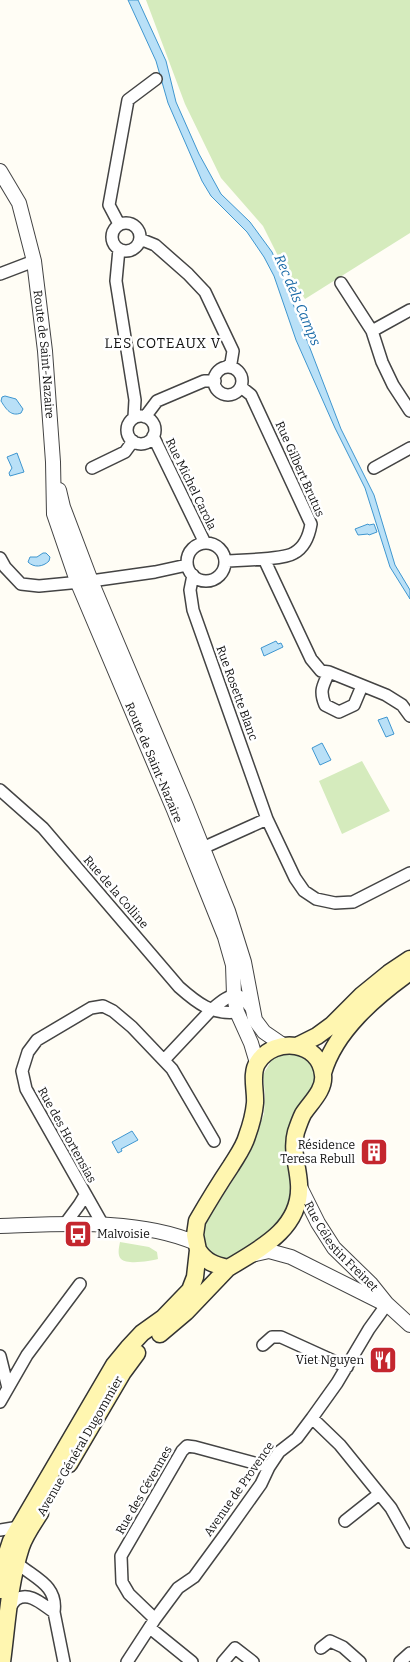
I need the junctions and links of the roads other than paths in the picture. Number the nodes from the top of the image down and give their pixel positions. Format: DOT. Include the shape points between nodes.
graph roads {
  1 [pos="156,79"];
  2 [pos="0,171"];
  3 [pos="0,186"];
  4 [pos="119,224"];
  5 [pos="140,239"];
  6 [pos="119,249"];
  7 [pos="33,254"];
  8 [pos="0,274"];
  9 [pos="341,283"];
  10 [pos="410,310"];
  11 [pos="372,331"];
  12 [pos="227,367"];
  13 [pos="214,381"];
  14 [pos="241,387"];
  15 [pos="410,411"];
  16 [pos="140,417"];
  17 [pos="153,436"];
  18 [pos="133,441"];
  19 [pos="410,448"];
  20 [pos="92,468"];
  21 [pos="374,468"];
  22 [pos="205,543"];
  23 [pos="0,558"];
  24 [pos="264,559"];
  25 [pos="225,561"];
  26 [pos="190,570"];
  27 [pos="84,581"];
  28 [pos="328,672"];
  29 [pos="362,686"];
  30 [pos="410,716"];
  31 [pos="0,790"];
  32 [pos="267,819"];
  33 [pos="197,851"];
  34 [pos="410,873"];
  35 [pos="410,959"];
  36 [pos="410,972"];
  37 [pos="234,995"];
  38 [pos="211,1010"];
  39 [pos="253,1011"];
  40 [pos="237,1012"];
  41 [pos="291,1045"];
  42 [pos="164,1060"];
  43 [pos="257,1064"];
  44 [pos="323,1073"];
  45 [pos="214,1141"];
  46 [pos="299,1185"];
  47 [pos="82,1200"];
  48 [pos="197,1220"];
  49 [pos="85,1223"];
  50 [pos="65,1224"];
  51 [pos="103,1225"];
  52 [pos="0,1226"];
  53 [pos="176,1235"];
  54 [pos="197,1246"];
  55 [pos="250,1255"];
  56 [pos="228,1268"];
  57 [pos="80,1284"];
  58 [pos="387,1304"];
  59 [pos="410,1325"];
  60 [pos="263,1345"];
  61 [pos="0,1356"];
  62 [pos="347,1368"];
  63 [pos="8,1388"];
  64 [pos="0,1402"];
  65 [pos="312,1418"];
  66 [pos="269,1467"];
  67 [pos="379,1494"];
  68 [pos="345,1521"];
  69 [pos="19,1527"];
  70 [pos="0,1530"];
  71 [pos="410,1542"];
  72 [pos="17,1563"];
  73 [pos="0,1585"];
  74 [pos="9,1609"];
  75 [pos="54,1612"];
  76 [pos="152,1623"];
  77 [pos="321,1648"];
  78 [pos="410,1653"];
  79 [pos="2,1662"];
  80 [pos="64,1662"];
  81 [pos="127,1662"];
  82 [pos="192,1662"];
  83 [pos="223,1662"];
  84 [pos="253,1662"];
  85 [pos="360,1662"];
  86 [pos="400,1662"];
  1 -- 4 [label="street" via="128,100 109,205"];
  2 -- 7 [label="street, Route de Saint-Nazaire" via="19,202"];
  3 -- 7 [label="street, Route de Saint-Nazaire"];
  4 -- 5 [label="street" via="134,225"];
  4 -- 6 [label="street" via="112,234 112,240"];
  5 -- 6 [label="street" via="130,250"];
  5 -- 12 [label="street" via="155,245 205,292 233,351"];
  6 -- 16 [label="street" via="116,281"];
  7 -- 8 [label="street"];
  7 -- 27 [label="street, Route de Saint-Nazaire" via="45,350 54,514"];
  9 -- 11 [label="street"];
  10 -- 11 [label="street"];
  11 -- 15 [label="street" via="393,386"];
  12 -- 13 [label="street" via="218,372"];
  12 -- 14 [label="street" via="240,373"];
  13 -- 14 [label="street" via="225,394 237,392"];
  13 -- 16 [label="street" via="204,381 157,401"];
  14 -- 24 [label="street, Rue Gilbert Brutus" via="251,394 311,524 309,535 293,554"];
  16 -- 17 [label="street" via="154,424"];
  16 -- 18 [label="street" via="130,421 127,432"];
  17 -- 18 [label="street" via="144,443"];
  17 -- 22 [label="street, Rue Michel Carola"];
  18 -- 20 [label="street" via="125,452"];
  19 -- 21 [label="street"];
  22 -- 25 [label="street" via="221,550"];
  22 -- 26 [label="street" via="194,548 187,558"];
  23 -- 27 [label="street" via="21,584 39,586"];
  24 -- 25 [label="street, Rue Gilbert Brutus"];
  24 -- 28 [label="street" via="311,659 321,671"];
  25 -- 26 [label="street" via="221,573 210,580 198,579"];
  26 -- 27 [label="street"];
  26 -- 32 [label="street, Rue Rosette Blanc" via="193,610"];
  27 -- 33 [label="street, Route de Saint-Nazaire"];
  28 -- 29 [label="street"];
  28 -- 29 [label="street" via="322,696 325,705 339,712 354,704"];
  29 -- 30 [label="street" via="402,705"];
  31 -- 38 [label="street, Rue de la Colline" via="43,828 179,987"];
  32 -- 33 [label="street"];
  32 -- 34 [label="street, Rue Rosette Blanc" via="295,878 304,891 316,899 353,902"];
  33 -- 37 [label="street, Route de Saint-Nazaire" via="233,965"];
  33 -- 39 [label="street, Route de Saint-Nazaire" via="235,932"];
  35 -- 41 [label="main road" via="362,995 317,1036"];
  36 -- 44 [label="main road, Avenue Général Dugommier" via="348,1028 327,1060"];
  37 -- 38 [label="street"];
  37 -- 39 [label="street" via="243,999"];
  37 -- 40 [label="street, Route de Saint-Nazaire"];
  38 -- 40 [label="street, Rue de la Colline"];
  38 -- 42 [label="street"];
  39 -- 41 [label="street, Route de Saint-Nazaire" via="264,1032"];
  40 -- 43 [label="street, Route de Saint-Nazaire"];
  41 -- 43 [label="main road" via="264,1055"];
  41 -- 44 [label="main road" via="312,1054"];
  42 -- 45 [label="street, Rue des Hortensias"];
  42 -- 47 [label="street, Rue des Hortensias" via="132,1027 103,1006 91,1008 37,1040 28,1052 22,1071 26,1089"];
  43 -- 48 [label="main road" via="253,1116 246,1139"];
  44 -- 46 [label="main road, Avenue Général Dugommier" via="321,1086 302,1116 295,1138 294,1156"];
  46 -- 55 [label="main road, Avenue Général Dugommier" via="297,1208 289,1222 279,1235"];
  46 -- 58 [label="street, Rue Célestin Freinet" via="334,1248"];
  47 -- 49 [label="street, Rue des Hortensias"];
  47 -- 50 [label="street"];
  47 -- 51 [label="street, Rue des Hortensias"];
  48 -- 53 [label="street"];
  48 -- 54 [label="main road, Avenue Général Dugommier"];
  49 -- 50 [label="street"];
  49 -- 51 [label="street"];
  50 -- 52 [label="street"];
  51 -- 53 [label="street"];
  53 -- 54 [label="street"];
  54 -- 56 [label="main road" via="204,1258 214,1265"];
  54 -- 69 [label="main road, Avenue Général Dugommier" via="195,1277 190,1290 163,1318 142,1333 114,1365"];
  55 -- 56 [label="main road, Avenue Général Dugommier"];
  55 -- 58 [label="street, Rue Célestin Freinet" via="268,1251 291,1257"];
  56 -- 72 [label="main road, Avenue Général Dugommier" via="186,1312 128,1364 31,1527"];
  57 -- 63 [label="street" via="27,1355"];
  58 -- 59 [label="street, Rue Célestin Freinet"];
  58 -- 62 [label="street, Avenue de Provence"];
  60 -- 62 [label="street" via="272,1337 281,1337"];
  61 -- 63 [label="street"];
  62 -- 65 [label="street, Avenue de Provence"];
  63 -- 64 [label="street"];
  65 -- 66 [label="street, Avenue de Provence"];
  65 -- 67 [label="street" via="340,1445"];
  66 -- 76 [label="street, Avenue de Provence" via="261,1484 194,1577 178,1588"];
  66 -- 76 [label="street, Rue des Cévennes" via="195,1447 187,1446 182,1451 121,1556 122,1582"];
  67 -- 68 [label="street"];
  67 -- 71 [label="street"];
  69 -- 70 [label="street"];
  69 -- 73 [label="main road, Avenue Général Dugommier" via="6,1553"];
  72 -- 74 [label="main road, Avenue Général Dugommier"];
  72 -- 75 [label="street" via="44,1582 52,1593"];
  74 -- 75 [label="street" via="17,1599 26,1597 38,1600"];
  74 -- 79 [label="main road, Avenue Général Dugommier"];
  75 -- 80 [label="street"];
  76 -- 81 [label="street, Avenue de Provence"];
  76 -- 82 [label="street, Rue des Cévennes"];
  77 -- 85 [label="street" via="330,1641 336,1643"];
  78 -- 86 [label="street"];
  83 -- 84 [label="street" via="235,1648"];
}
